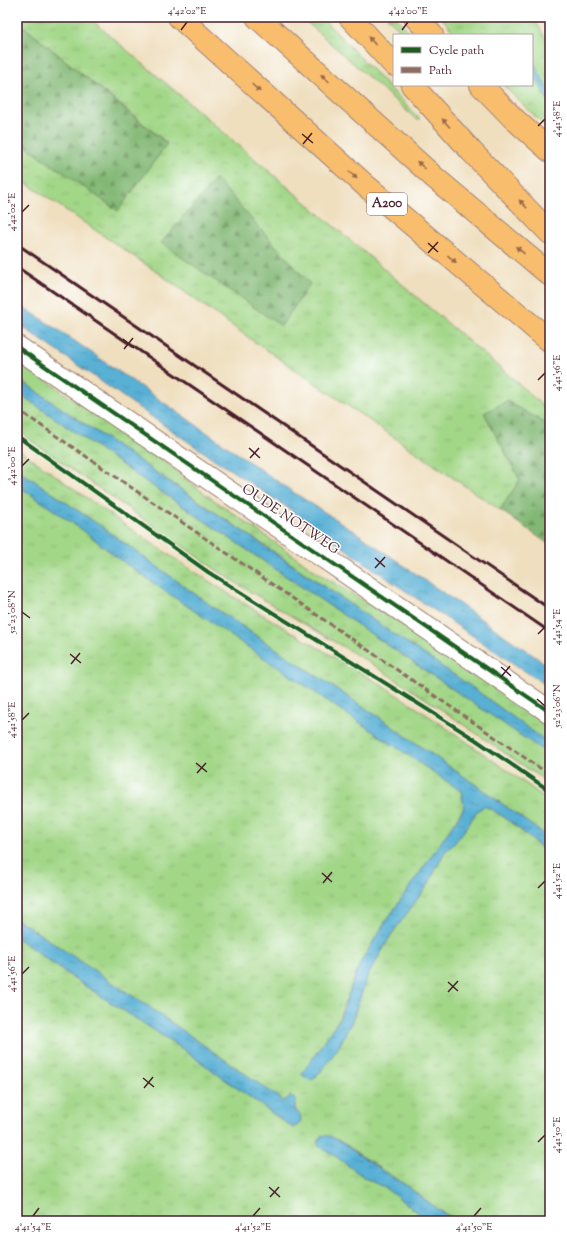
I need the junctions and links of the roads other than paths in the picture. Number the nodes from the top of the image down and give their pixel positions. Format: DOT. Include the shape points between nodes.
graph roads {
  1 [pos="162,17"];
  2 [pos="179,17"];
  3 [pos="257,17"];
  4 [pos="350,17"];
  5 [pos="415,17"];
  6 [pos="431,34"];
  7 [pos="227,62"];
  8 [pos="393,64"];
  9 [pos="413,86"];
  10 [pos="482,86"];
  11 [pos="550,151"];
  12 [pos="550,233"];
  13 [pos="550,275"];
  14 [pos="550,342"];
  15 [pos="17,347"];
  16 [pos="550,712"];
  1 -- 7 [label="main road, A200"];
  2 -- 7 [label="main road, A200"];
  13 -- 3 [label="main road, one-way" via="435,178"];
  8 -- 4 [label="main road, one-way"];
  5 -- 6 [label="main road"];
  7 -- 14 [label="main road, A200, one-way" via="365,185"];
  12 -- 9 [label="main road, one-way"];
  10 -- 11 [label="main road"];
  15 -- 16 [label="street, OUDE NOTWEG"];
}
